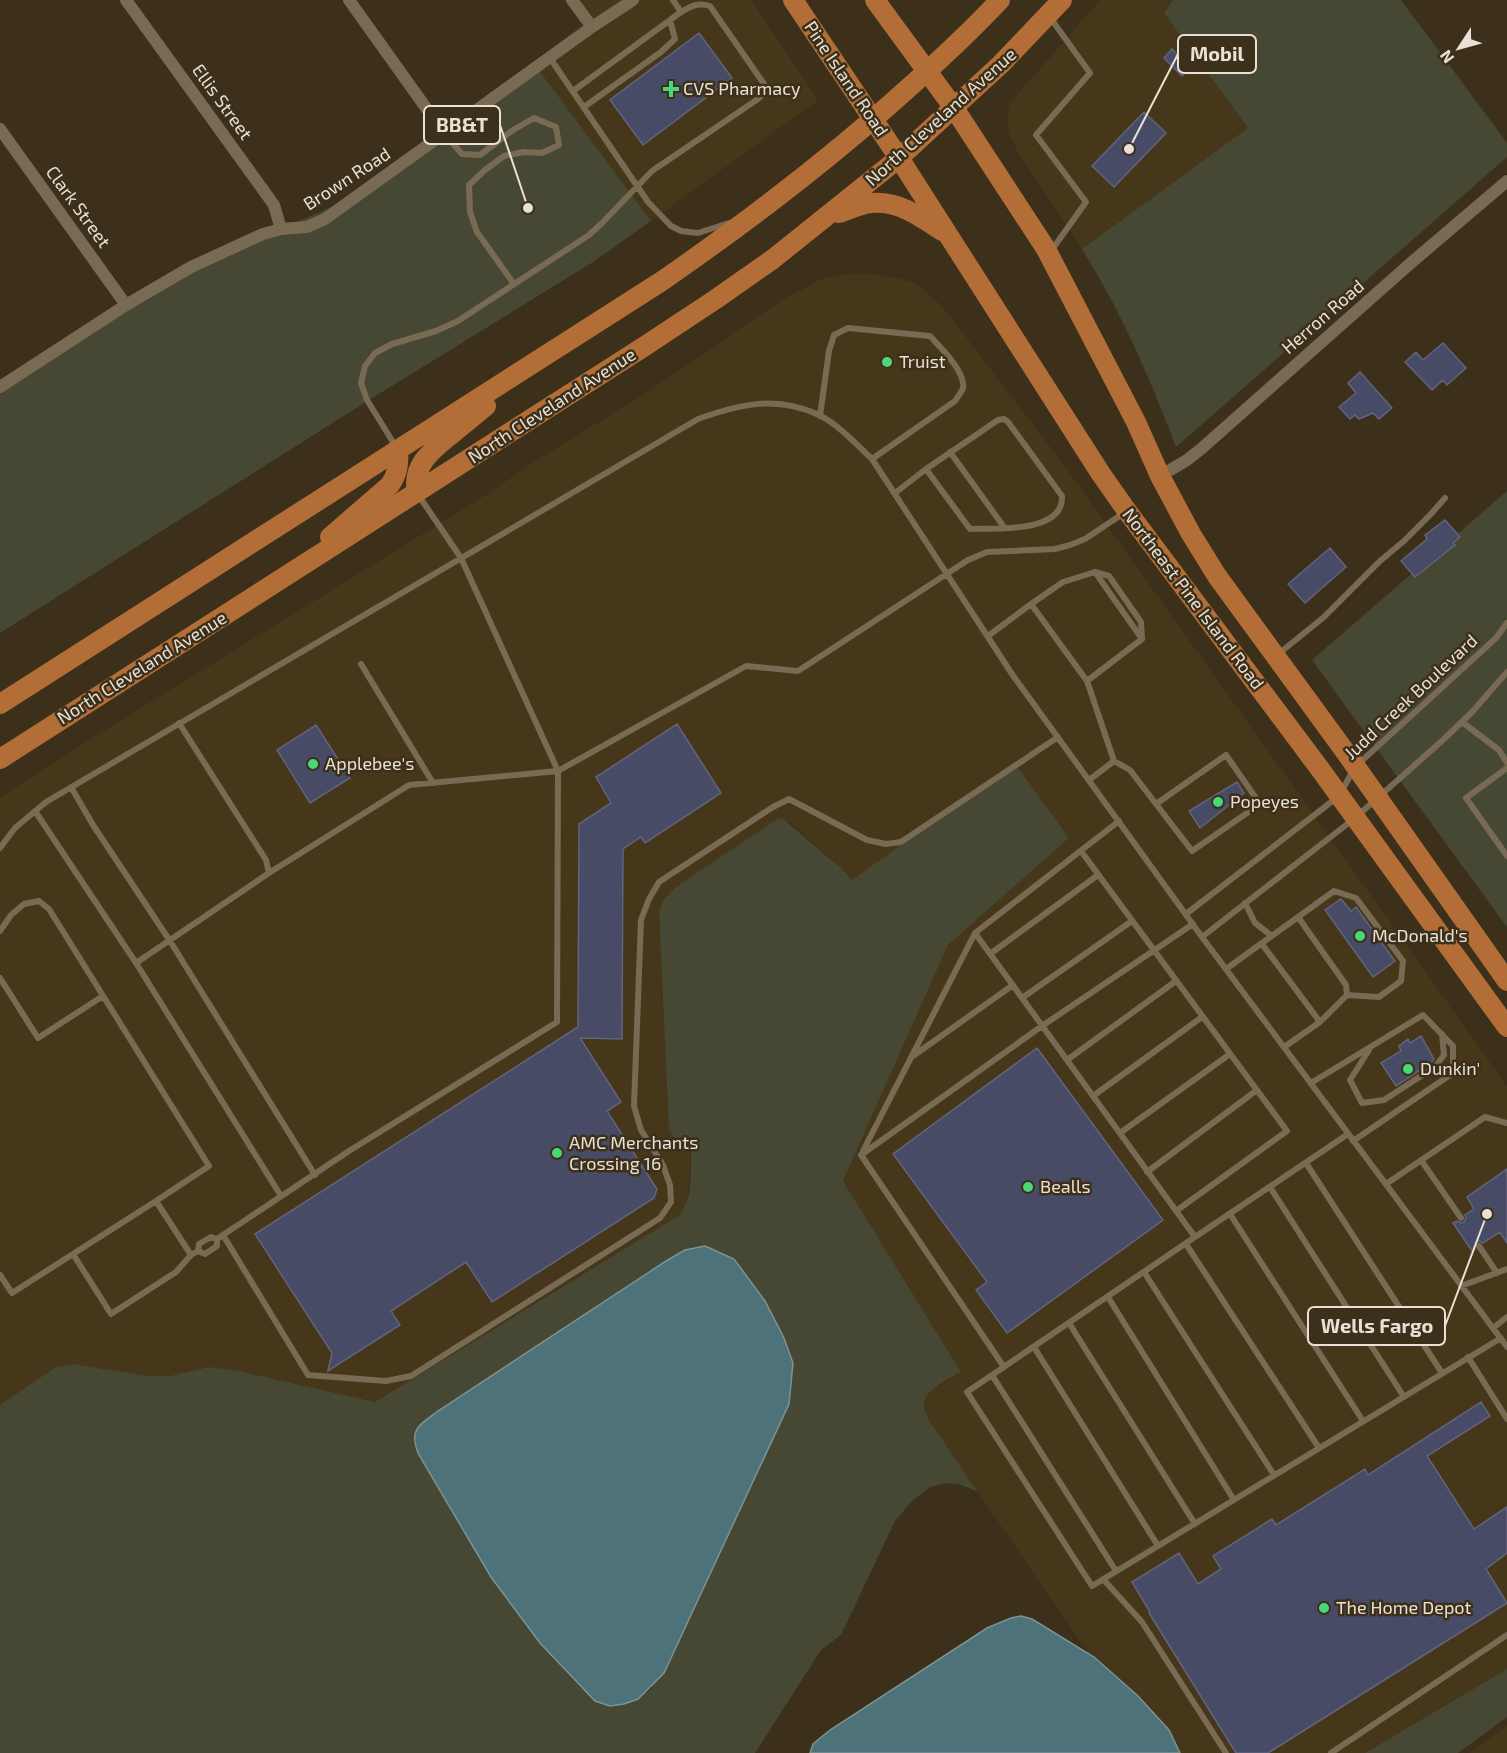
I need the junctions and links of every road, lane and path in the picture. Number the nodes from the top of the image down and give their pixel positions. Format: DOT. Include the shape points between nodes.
graph roads {
  1 [pos="126,0"];
  2 [pos="350,0"];
  3 [pos="572,0"];
  4 [pos="633,0"];
  5 [pos="674,0"];
  6 [pos="792,0"];
  7 [pos="875,0"];
  8 [pos="1000,0"];
  9 [pos="1062,0"];
  10 [pos="681,12"];
  11 [pos="1048,16"];
  12 [pos="670,20"];
  13 [pos="592,27"];
  14 [pos="550,58"];
  15 [pos="927,71"];
  16 [pos="573,91"];
  17 [pos="584,107"];
  18 [pos="954,108"];
  19 [pos="874,120"];
  20 [pos="0,129"];
  21 [pos="444,133"];
  22 [pos="899,158"];
  23 [pos="1507,181"];
  24 [pos="637,186"];
  25 [pos="753,216"];
  26 [pos="827,216"];
  27 [pos="281,229"];
  28 [pos="949,236"];
  29 [pos="1049,254"];
  30 [pos="514,284"];
  31 [pos="126,305"];
  32 [pos="555,350"];
  33 [pos="0,387"];
  34 [pos="820,416"];
  35 [pos="398,450"];
  36 [pos="950,452"];
  37 [pos="872,459"];
  38 [pos="926,469"];
  39 [pos="1160,476"];
  40 [pos="417,493"];
  41 [pos="895,494"];
  42 [pos="1445,498"];
  43 [pos="1127,511"];
  44 [pos="1004,527"];
  45 [pos="461,558"];
  46 [pos="948,574"];
  47 [pos="275,584"];
  48 [pos="1030,604"];
  49 [pos="1507,623"];
  50 [pos="1501,631"];
  51 [pos="988,636"];
  52 [pos="1507,636"];
  53 [pos="1275,656"];
  54 [pos="361,664"];
  55 [pos="1507,672"];
  56 [pos="1087,681"];
  57 [pos="0,704"];
  58 [pos="1462,722"];
  59 [pos="179,723"];
  60 [pos="1058,737"];
  61 [pos="0,759"];
  62 [pos="1114,761"];
  63 [pos="1507,766"];
  64 [pos="1355,767"];
  65 [pos="558,771"];
  66 [pos="1089,780"];
  67 [pos="433,783"];
  68 [pos="71,787"];
  69 [pos="1339,796"];
  70 [pos="1377,798"];
  71 [pos="1156,804"];
  72 [pos="35,811"];
  73 [pos="1355,818"];
  74 [pos="1119,821"];
  75 [pos="0,848"];
  76 [pos="1081,851"];
  77 [pos="1507,856"];
  78 [pos="269,873"];
  79 [pos="1098,875"];
  80 [pos="1245,903"];
  81 [pos="1186,914"];
  82 [pos="1298,917"];
  83 [pos="1132,921"];
  84 [pos="1193,924"];
  85 [pos="0,931"];
  86 [pos="975,933"];
  87 [pos="1272,936"];
  88 [pos="1203,937"];
  89 [pos="170,941"];
  90 [pos="1262,944"];
  91 [pos="1154,951"];
  92 [pos="990,954"];
  93 [pos="136,963"];
  94 [pos="1226,969"];
  95 [pos="0,978"];
  96 [pos="1176,981"];
  97 [pos="1507,981"];
  98 [pos="1013,985"];
  99 [pos="1347,995"];
  100 [pos="103,996"];
  101 [pos="1023,998"];
  102 [pos="1202,1017"];
  103 [pos="1320,1022"];
  104 [pos="1042,1026"];
  105 [pos="1507,1027"];
  106 [pos="1442,1034"];
  107 [pos="1284,1047"];
  108 [pos="1371,1047"];
  109 [pos="1230,1054"];
  110 [pos="911,1057"];
  111 [pos="1067,1060"];
  112 [pos="1311,1083"];
  113 [pos="1257,1090"];
  114 [pos="1093,1096"];
  115 [pos="1507,1123"];
  116 [pos="1120,1133"];
  117 [pos="1348,1134"];
  118 [pos="1353,1141"];
  119 [pos="861,1155"];
  120 [pos="1421,1160"];
  121 [pos="1306,1163"];
  122 [pos="1147,1172"];
  123 [pos="315,1175"];
  124 [pos="1386,1184"];
  125 [pos="1270,1187"];
  126 [pos="280,1196"];
  127 [pos="156,1201"];
  128 [pos="1176,1211"];
  129 [pos="1230,1214"];
  130 [pos="1461,1218"];
  131 [pos="220,1237"];
  132 [pos="1195,1237"];
  133 [pos="1186,1244"];
  134 [pos="1479,1246"];
  135 [pos="73,1254"];
  136 [pos="191,1255"];
  137 [pos="1507,1269"];
  138 [pos="1144,1272"];
  139 [pos="1497,1272"];
  140 [pos="0,1275"];
  141 [pos="1461,1286"];
  142 [pos="1108,1297"];
  143 [pos="1507,1317"];
  144 [pos="1069,1323"];
  145 [pos="1493,1328"];
  146 [pos="1501,1338"];
  147 [pos="1034,1347"];
  148 [pos="1507,1347"];
  149 [pos="1468,1358"];
  150 [pos="1005,1367"];
  151 [pos="1442,1373"];
  152 [pos="992,1375"];
  153 [pos="1404,1397"];
  154 [pos="1507,1419"];
  155 [pos="1363,1421"];
  156 [pos="1319,1448"];
  157 [pos="1274,1476"];
  158 [pos="1234,1500"];
  159 [pos="1194,1524"];
  160 [pos="1158,1546"];
  161 [pos="1116,1571"];
  162 [pos="1103,1579"];
  163 [pos="1507,1635"];
  164 [pos="1226,1753"];
  165 [pos="1331,1753"];
  1 -- 27 [label="street, Ellis Street" via="274,205"];
  2 -- 21 [label="street"];
  3 -- 13 [label="street"];
  4 -- 13 [label="street, Brown Road"];
  5 -- 10 [label="lane"];
  6 -- 19 [label="main road, Pine Island Road"];
  7 -- 15 [label="main road"];
  8 -- 15 [label="main road"];
  9 -- 11 [label="main road, North Cleveland Avenue"];
  10 -- 12 [label="lane"];
  10 -- 24 [label="lane" via="696,4 710,6 764,84 765,92 652,171"];
  11 -- 18 [label="main road, North Cleveland Avenue"];
  11 -- 29 [label="lane" via="1090,73 1036,135 1086,202"];
  12 -- 16 [label="lane"];
  12 -- 17 [label="lane" via="675,39"];
  13 -- 14 [label="street, Brown Road"];
  14 -- 16 [label="lane"];
  14 -- 21 [label="street, Brown Road"];
  15 -- 18 [label="main road"];
  15 -- 19 [label="main road"];
  16 -- 17 [label="lane"];
  17 -- 24 [label="lane"];
  18 -- 22 [label="main road, North Cleveland Avenue"];
  18 -- 29 [label="main road, Northeast Pine Island Road"];
  19 -- 22 [label="main road, Pine Island Road"];
  19 -- 25 [label="main road"];
  20 -- 31 [label="street, Clark Street"];
  21 -- 27 [label="street, Brown Road" via="325,219"];
  21 -- 30 [label="lane" via="462,154 480,155 534,118 556,127 559,146 542,153 504,156 469,185 470,212 477,232"];
  22 -- 26 [label="main road, North Cleveland Avenue"];
  22 -- 28 [label="main road, Northeast Pine Island Road"];
  23 -- 39 [label="street, Herron Road" via="1187,460"];
  24 -- 25 [label="lane" via="671,226 681,231 698,233"];
  24 -- 30 [label="lane" via="589,235"];
  25 -- 32 [label="main road"];
  26 -- 28 [label="main road" via="872,203 894,205 919,215"];
  26 -- 40 [label="main road, North Cleveland Avenue" via="716,299"];
  27 -- 31 [label="street, Brown Road" via="191,267"];
  28 -- 43 [label="main road, Northeast Pine Island Road"];
  29 -- 39 [label="main road, Northeast Pine Island Road"];
  30 -- 35 [label="lane" via="458,321 375,353 365,366 361,383 367,400"];
  31 -- 33 [label="street, Brown Road"];
  32 -- 35 [label="main road"];
  32 -- 40 [label="main road" via="429,454 419,467"];
  34 -- 37 [label="lane"];
  34 -- 37 [label="lane" via="834,335 848,328 930,336 958,371 963,390 955,401"];
  34 -- 45 [label="lane" via="789,405 759,404 729,408 699,419"];
  35 -- 47 [label="main road" via="399,466 390,485"];
  35 -- 57 [label="main road"];
  36 -- 38 [label="lane"];
  36 -- 44 [label="lane"];
  36 -- 44 [label="lane" via="1004,419 1062,496 1063,505 1048,519 1034,526"];
  37 -- 41 [label="lane"];
  38 -- 41 [label="lane"];
  38 -- 44 [label="lane" via="970,529"];
  39 -- 53 [label="main road, Northeast Pine Island Road" via="1217,576"];
  40 -- 45 [label="lane"];
  40 -- 47 [label="main road, North Cleveland Avenue"];
  41 -- 46 [label="lane"];
  42 -- 53 [label="lane" via="1324,617"];
  43 -- 46 [label="lane" via="1070,545 987,552"];
  43 -- 69 [label="main road, Northeast Pine Island Road"];
  45 -- 59 [label="lane"];
  45 -- 65 [label="lane"];
  46 -- 51 [label="lane"];
  46 -- 65 [label="lane" via="798,670 746,666"];
  47 -- 61 [label="main road, North Cleveland Avenue"];
  48 -- 51 [label="lane"];
  48 -- 56 [label="lane"];
  48 -- 56 [label="lane" via="1063,582 1095,572 1109,576 1141,622 1142,639"];
  49 -- 50 [label="lane, Judd Creek Boulevard"];
  50 -- 52 [label="lane"];
  50 -- 64 [label="lane, Judd Creek Boulevard"];
  51 -- 60 [label="lane"];
  53 -- 64 [label="main road, Northeast Pine Island Road"];
  54 -- 67 [label="lane"];
  55 -- 58 [label="lane"];
  56 -- 62 [label="lane"];
  58 -- 63 [label="lane" via="1499,750"];
  58 -- 70 [label="lane"];
  59 -- 68 [label="lane"];
  59 -- 78 [label="lane" via="266,860"];
  60 -- 66 [label="lane"];
  60 -- 131 [label="lane" via="902,842 867,840 789,799 659,882 642,920 634,1106 641,1130 663,1165 671,1202 660,1218 411,1376 386,1381 308,1375"];
  62 -- 66 [label="lane"];
  62 -- 71 [label="lane" via="1130,770"];
  63 -- 77 [label="lane" via="1466,798"];
  64 -- 69 [label="lane, Judd Creek Boulevard"];
  64 -- 70 [label="main road, Northeast Pine Island Road"];
  65 -- 67 [label="lane"];
  65 -- 123 [label="lane" via="557,1022"];
  66 -- 74 [label="lane"];
  67 -- 78 [label="lane" via="409,785"];
  68 -- 72 [label="lane"];
  68 -- 89 [label="lane"];
  69 -- 73 [label="main road, Northeast Pine Island Road"];
  69 -- 81 [label="lane"];
  70 -- 73 [label="lane"];
  70 -- 97 [label="main road, Northeast Pine Island Road"];
  71 -- 71 [label="lane" via="1192,851 1260,804 1226,755"];
  72 -- 75 [label="lane"];
  72 -- 93 [label="lane"];
  73 -- 80 [label="lane"];
  73 -- 105 [label="main road, Northeast Pine Island Road"];
  74 -- 76 [label="lane"];
  74 -- 81 [label="lane"];
  76 -- 79 [label="lane"];
  76 -- 86 [label="lane"];
  78 -- 89 [label="lane"];
  79 -- 83 [label="lane"];
  79 -- 92 [label="lane"];
  80 -- 87 [label="lane" via="1255,923"];
  80 -- 88 [label="lane"];
  81 -- 84 [label="lane"];
  82 -- 87 [label="lane"];
  82 -- 99 [label="lane" via="1346,985"];
  82 -- 99 [label="lane" via="1334,891 1356,898 1403,961 1401,981 1379,997"];
  83 -- 91 [label="lane"];
  83 -- 101 [label="lane"];
  84 -- 88 [label="lane"];
  84 -- 91 [label="lane"];
  85 -- 100 [label="lane" via="24,904 39,902 48,909"];
  86 -- 92 [label="lane"];
  86 -- 110 [label="lane"];
  87 -- 90 [label="lane"];
  88 -- 94 [label="lane"];
  89 -- 93 [label="lane"];
  89 -- 123 [label="lane"];
  90 -- 94 [label="lane"];
  90 -- 103 [label="lane"];
  91 -- 96 [label="lane"];
  91 -- 104 [label="lane"];
  92 -- 98 [label="lane"];
  93 -- 126 [label="lane"];
  94 -- 107 [label="lane"];
  95 -- 100 [label="lane" via="38,1038"];
  96 -- 102 [label="lane"];
  96 -- 111 [label="lane"];
  98 -- 101 [label="lane"];
  98 -- 110 [label="lane"];
  99 -- 103 [label="lane"];
  100 -- 127 [label="lane" via="209,1166"];
  101 -- 104 [label="lane"];
  102 -- 109 [label="lane"];
  102 -- 114 [label="lane"];
  103 -- 107 [label="lane"];
  104 -- 111 [label="lane"];
  104 -- 119 [label="lane"];
  106 -- 108 [label="lane" via="1423,1015"];
  106 -- 108 [label="lane" via="1444,1055 1436,1067 1384,1100 1362,1103 1350,1080"];
  106 -- 118 [label="lane" via="1454,1046 1453,1073"];
  107 -- 112 [label="lane"];
  108 -- 112 [label="lane"];
  109 -- 113 [label="lane"];
  109 -- 116 [label="lane"];
  110 -- 119 [label="lane"];
  111 -- 114 [label="lane"];
  112 -- 117 [label="lane"];
  113 -- 122 [label="lane"];
  113 -- 128 [label="lane" via="1287,1131"];
  114 -- 116 [label="lane"];
  115 -- 120 [label="lane" via="1485,1117"];
  116 -- 122 [label="lane"];
  117 -- 118 [label="lane"];
  117 -- 121 [label="lane"];
  118 -- 124 [label="lane"];
  119 -- 150 [label="lane"];
  120 -- 124 [label="lane"];
  120 -- 130 [label="lane"];
  121 -- 125 [label="lane"];
  121 -- 151 [label="lane"];
  122 -- 128 [label="lane"];
  123 -- 126 [label="lane"];
  124 -- 141 [label="lane"];
  125 -- 129 [label="lane"];
  125 -- 153 [label="lane"];
  126 -- 131 [label="lane"];
  127 -- 135 [label="lane"];
  127 -- 136 [label="lane"];
  128 -- 132 [label="lane"];
  129 -- 132 [label="lane"];
  129 -- 155 [label="lane"];
  131 -- 136 [label="lane" via="217,1245 205,1254 198,1251"];
  132 -- 133 [label="lane"];
  133 -- 138 [label="lane"];
  133 -- 156 [label="lane"];
  134 -- 139 [label="lane"];
  135 -- 136 [label="lane" via="111,1314 176,1272"];
  135 -- 140 [label="lane" via="12,1293"];
  137 -- 139 [label="lane"];
  138 -- 142 [label="lane"];
  138 -- 157 [label="lane"];
  139 -- 141 [label="lane"];
  141 -- 145 [label="lane"];
  142 -- 144 [label="lane"];
  142 -- 158 [label="lane"];
  143 -- 145 [label="lane"];
  144 -- 147 [label="lane"];
  144 -- 159 [label="lane"];
  145 -- 146 [label="lane"];
  146 -- 148 [label="lane"];
  146 -- 149 [label="lane"];
  147 -- 150 [label="lane"];
  147 -- 160 [label="lane"];
  149 -- 151 [label="lane"];
  149 -- 154 [label="lane"];
  150 -- 152 [label="lane"];
  151 -- 153 [label="lane"];
  152 -- 161 [label="lane"];
  152 -- 162 [label="lane" via="968,1392 1092,1586"];
  153 -- 155 [label="lane"];
  155 -- 156 [label="lane"];
  156 -- 157 [label="lane"];
  157 -- 158 [label="lane"];
  158 -- 159 [label="lane"];
  159 -- 160 [label="lane"];
  160 -- 161 [label="lane"];
  161 -- 162 [label="lane"];
  162 -- 164 [label="lane" via="1142,1622"];
  163 -- 165 [label="lane"];
}
